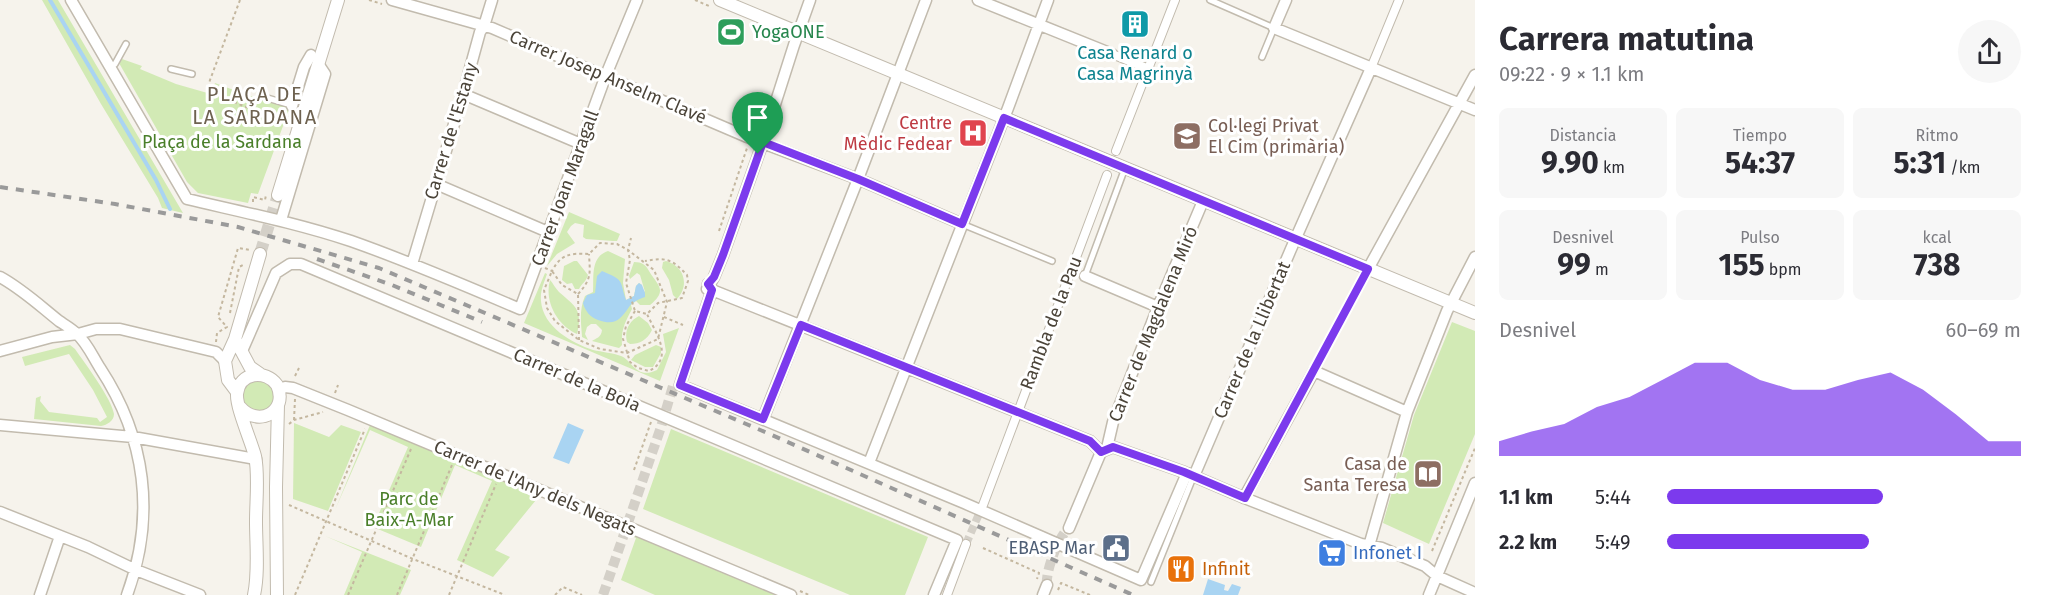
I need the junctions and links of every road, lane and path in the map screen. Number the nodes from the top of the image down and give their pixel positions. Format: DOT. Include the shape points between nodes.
graph roads {
  1 [pos="71,0"];
  2 [pos="240,0"];
  3 [pos="338,0"];
  4 [pos="392,0"];
  5 [pos="492,0"];
  6 [pos="637,0"];
  7 [pos="720,0"];
  8 [pos="810,0"];
  9 [pos="926,0"];
  10 [pos="978,0"];
  11 [pos="1048,0"];
  12 [pos="1176,0"];
  13 [pos="1210,0"];
  14 [pos="1286,0"];
  15 [pos="1399,0"];
  16 [pos="1038,24"];
  17 [pos="484,26"];
  18 [pos="1274,28"];
  19 [pos="798,32"];
  20 [pos="126,44"];
  21 [pos="316,54"];
  22 [pos="1112,54"];
  23 [pos="1262,57"];
  24 [pos="319,65"];
  25 [pos="110,67"];
  26 [pos="1371,68"];
  27 [pos="171,69"];
  28 [pos="1149,69"];
  29 [pos="897,73"];
  30 [pos="192,74"];
  31 [pos="606,75"];
  32 [pos="1475,75"];
  33 [pos="464,94"];
  34 [pos="264,97"];
  35 [pos="1459,104"];
  36 [pos="292,106"];
  37 [pos="1475,110"];
  38 [pos="289,117"];
  39 [pos="1004,118"];
  40 [pos="763,142"];
  41 [pos="581,144"];
  42 [pos="1114,157"];
  43 [pos="1125,168"];
  44 [pos="1107,175"];
  45 [pos="858,179"];
  46 [pos="435,184"];
  47 [pos="278,195"];
  48 [pos="265,200"];
  49 [pos="1203,201"];
  50 [pos="260,205"];
  51 [pos="279,220"];
  52 [pos="962,224"];
  53 [pos="548,232"];
  54 [pos="631,238"];
  55 [pos="1296,238"];
  56 [pos="628,250"];
  57 [pos="256,252"];
  58 [pos="589,254"];
  59 [pos="1475,257"];
  60 [pos="644,261"];
  61 [pos="1052,261"];
  62 [pos="248,263"];
  63 [pos="412,264"];
  64 [pos="537,265"];
  65 [pos="1368,269"];
  66 [pos="552,271"];
  67 [pos="1084,276"];
  68 [pos="0,277"];
  69 [pos="710,287"];
  70 [pos="578,294"];
  71 [pos="667,302"];
  72 [pos="1451,303"];
  73 [pos="1158,307"];
  74 [pos="635,311"];
  75 [pos="1475,313"];
  76 [pos="647,314"];
  77 [pos="664,317"];
  78 [pos="683,325"];
  79 [pos="801,325"];
  80 [pos="226,327"];
  81 [pos="78,334"];
  82 [pos="235,339"];
  83 [pos="658,339"];
  84 [pos="579,340"];
  85 [pos="216,346"];
  86 [pos="0,351"];
  87 [pos="242,351"];
  88 [pos="627,353"];
  89 [pos="225,361"];
  90 [pos="905,368"];
  91 [pos="1314,371"];
  92 [pos="260,374"];
  93 [pos="279,390"];
  94 [pos="237,392"];
  95 [pos="278,405"];
  96 [pos="240,407"];
  97 [pos="327,410"];
  98 [pos="1407,412"];
  99 [pos="1017,413"];
  100 [pos="763,419"];
  101 [pos="651,422"];
  102 [pos="0,425"];
  103 [pos="279,425"];
  104 [pos="366,426"];
  105 [pos="133,437"];
  106 [pos="412,445"];
  107 [pos="1475,448"];
  108 [pos="1107,449"];
  109 [pos="256,459"];
  110 [pos="453,462"];
  111 [pos="869,463"];
  112 [pos="634,470"];
  113 [pos="1191,477"];
  114 [pos="497,481"];
  115 [pos="1475,483"];
  116 [pos="1245,498"];
  117 [pos="289,505"];
  118 [pos="983,505"];
  119 [pos="0,512"];
  120 [pos="326,522"];
  121 [pos="1069,528"];
  122 [pos="60,536"];
  123 [pos="371,540"];
  124 [pos="962,542"];
  125 [pos="1369,546"];
  126 [pos="983,548"];
  127 [pos="1432,551"];
  128 [pos="413,559"];
  129 [pos="136,570"];
  130 [pos="457,576"];
  131 [pos="1437,576"];
  132 [pos="1045,589"];
  133 [pos="493,591"];
  134 [pos="1475,593"];
  135 [pos="40,595"];
  136 [pos="127,595"];
  137 [pos="201,595"];
  138 [pos="254,595"];
  139 [pos="277,595"];
  140 [pos="295,595"];
  141 [pos="348,595"];
  142 [pos="397,595"];
  143 [pos="449,595"];
  144 [pos="490,595"];
  145 [pos="505,595"];
  146 [pos="555,595"];
  147 [pos="582,595"];
  148 [pos="790,595"];
  149 [pos="934,595"];
  150 [pos="947,595"];
  151 [pos="1090,595"];
  152 [pos="1428,595"];
  1 -- 25 [label="street"];
  2 -- 38 [label="path" via="207,91 246,107"];
  3 -- 21 [label="street"];
  4 -- 17 [label="street, Carrer Josep Anselm Clavé"];
  5 -- 17 [label="street, Carrer de l'Estany"];
  6 -- 31 [label="street, Carrer Joan Maragall"];
  7 -- 19 [label="street"];
  8 -- 19 [label="street"];
  9 -- 29 [label="street"];
  10 -- 16 [label="street"];
  11 -- 16 [label="street"];
  12 -- 28 [label="street"];
  13 -- 18 [label="lane"];
  14 -- 18 [label="street"];
  15 -- 26 [label="street, Carrer de la Llibertat"];
  16 -- 22 [label="street"];
  16 -- 39 [label="street"];
  17 -- 31 [label="street, Carrer Josep Anselm Clavé"];
  17 -- 33 [label="street, Carrer de l'Estany"];
  18 -- 23 [label="lane"];
  18 -- 26 [label="street"];
  19 -- 29 [label="street"];
  19 -- 40 [label="street"];
  20 -- 25 [label="lane" via="116,64"];
  21 -- 24 [label="street"];
  21 -- 36 [label="street" via="304,67"];
  22 -- 28 [label="street"];
  24 -- 47 [label="street"];
  24 -- 51 [label="street" via="325,74"];
  25 -- 51 [label="street" via="187,199"];
  26 -- 35 [label="street"];
  26 -- 55 [label="street, Carrer de la Llibertat"];
  27 -- 30 [label="lane"];
  28 -- 42 [label="street"];
  29 -- 39 [label="street"];
  29 -- 45 [label="street"];
  31 -- 40 [label="street, Carrer Josep Anselm Clavé"];
  31 -- 41 [label="street, Carrer Joan Maragall"];
  32 -- 35 [label="street"];
  33 -- 41 [label="street"];
  33 -- 46 [label="street, Carrer de l'Estany"];
  34 -- 36 [label="lane"];
  35 -- 37 [label="street"];
  35 -- 65 [label="street"];
  39 -- 42 [label="street"];
  39 -- 52 [label="street"];
  40 -- 45 [label="street, Carrer Josep Anselm Clavé"];
  40 -- 69 [label="street"];
  41 -- 53 [label="street, Carrer Joan Maragall"];
  42 -- 43 [label="street"];
  43 -- 49 [label="street"];
  43 -- 67 [label="lane, Rambla de la Pau"];
  44 -- 99 [label="street, Rambla de la Pau"];
  45 -- 52 [label="street, Carrer Josep Anselm Clavé"];
  45 -- 79 [label="street"];
  46 -- 53 [label="street"];
  46 -- 63 [label="street, Carrer de l'Estany"];
  48 -- 50 [label="path" via="253,197 251,202"];
  49 -- 55 [label="street"];
  49 -- 73 [label="street, Carrer de Magdalena Miró"];
  51 -- 63 [label="street"];
  52 -- 61 [label="lane, Carrer Josep Anselm Clavé"];
  52 -- 90 [label="street"];
  53 -- 64 [label="street, Carrer Joan Maragall"];
  54 -- 56 [label="path"];
  55 -- 65 [label="street"];
  55 -- 113 [label="street, Carrer de la Llibertat"];
  56 -- 58 [label="path" via="617,244 600,243"];
  56 -- 60 [label="path"];
  56 -- 74 [label="path" via="626,283"];
  57 -- 80 [label="path" via="238,248 218,317"];
  57 -- 82 [label="street"];
  58 -- 66 [label="path" via="558,260"];
  58 -- 70 [label="path" via="590,276"];
  59 -- 72 [label="street"];
  60 -- 71 [label="path" via="654,270"];
  60 -- 71 [label="path" via="664,258 687,275 682,298"];
  62 -- 80 [label="path" via="239,267"];
  63 -- 64 [label="street, Carrer Joan Maragall" via="520,309"];
  64 -- 66 [label="path"];
  65 -- 72 [label="street"];
  65 -- 91 [label="lane"];
  66 -- 70 [label="path" via="562,285"];
  66 -- 84 [label="path" via="544,290 547,308 555,321"];
  67 -- 73 [label="street"];
  68 -- 81 [label="street"];
  69 -- 79 [label="street"];
  69 -- 100 [label="street" via="677,385"];
  70 -- 84 [label="path"];
  71 -- 76 [label="path" via="658,303"];
  71 -- 77 [label="path"];
  72 -- 75 [label="street"];
  72 -- 98 [label="street"];
  73 -- 108 [label="street, Carrer de Magdalena Miró" via="1110,429"];
  74 -- 76 [label="path"];
  74 -- 88 [label="path" via="623,339"];
  76 -- 83 [label="path"];
  77 -- 78 [label="path"];
  77 -- 83 [label="path"];
  79 -- 90 [label="street"];
  79 -- 100 [label="street"];
  80 -- 85 [label="path" via="217,333"];
  81 -- 86 [label="street"];
  81 -- 89 [label="street" via="120,329 216,352"];
  81 -- 105 [label="street" via="111,385"];
  82 -- 87 [label="street"];
  82 -- 89 [label="street"];
  83 -- 88 [label="path"];
  83 -- 88 [label="path" via="664,348 661,360 649,371 630,362"];
  84 -- 88 [label="path" via="600,349"];
  87 -- 92 [label="street" via="250,367"];
  87 -- 124 [label="street, Carrer de la Boia" via="276,273 290,264 301,264"];
  89 -- 94 [label="street" via="228,380"];
  90 -- 99 [label="street"];
  90 -- 111 [label="street"];
  91 -- 98 [label="street"];
  91 -- 116 [label="street"];
  92 -- 93 [label="street" via="274,381"];
  92 -- 94 [label="street" via="245,378"];
  93 -- 95 [label="street"];
  93 -- 148 [label="street, Carrer de l'Any dels Negats" via="293,388 348,410"];
  94 -- 96 [label="street"];
  95 -- 96 [label="street" via="269,414 256,417"];
  95 -- 103 [label="street"];
  96 -- 109 [label="street"];
  97 -- 103 [label="path" via="286,426"];
  98 -- 125 [label="street"];
  99 -- 108 [label="street"];
  99 -- 118 [label="street, Rambla de la Pau"];
  100 -- 111 [label="street"];
  101 -- 112 [label="path"];
  102 -- 105 [label="street"];
  103 -- 139 [label="street"];
  104 -- 120 [label="path"];
  105 -- 109 [label="street"];
  105 -- 129 [label="street" via="142,470 145,509"];
  106 -- 123 [label="path"];
  107 -- 127 [label="path"];
  108 -- 113 [label="street"];
  108 -- 121 [label="street, Carrer de Magdalena Miró"];
  109 -- 138 [label="street"];
  110 -- 128 [label="path"];
  111 -- 113 [label="street, Carrer de la Llibertat" via="1146,581"];
  113 -- 116 [label="street"];
  114 -- 130 [label="path"];
  115 -- 131 [label="street"];
  116 -- 125 [label="street"];
  117 -- 120 [label="path"];
  119 -- 122 [label="street"];
  120 -- 123 [label="path"];
  120 -- 140 [label="path"];
  122 -- 129 [label="street"];
  122 -- 135 [label="street"];
  123 -- 128 [label="path"];
  123 -- 141 [label="path"];
  124 -- 149 [label="street"];
  124 -- 150 [label="street"];
  125 -- 131 [label="street" via="1425,566"];
  126 -- 132 [label="path" via="1039,573 1036,582"];
  128 -- 130 [label="path"];
  128 -- 142 [label="path"];
  129 -- 136 [label="street"];
  129 -- 137 [label="street"];
  130 -- 133 [label="path"];
  130 -- 143 [label="path"];
  131 -- 134 [label="street"];
  131 -- 152 [label="street"];
  132 -- 151 [label="path" via="1056,593 1060,583"];
  133 -- 144 [label="path"];
  133 -- 145 [label="path"];
  146 -- 147 [label="path" via="563,587"];
}
